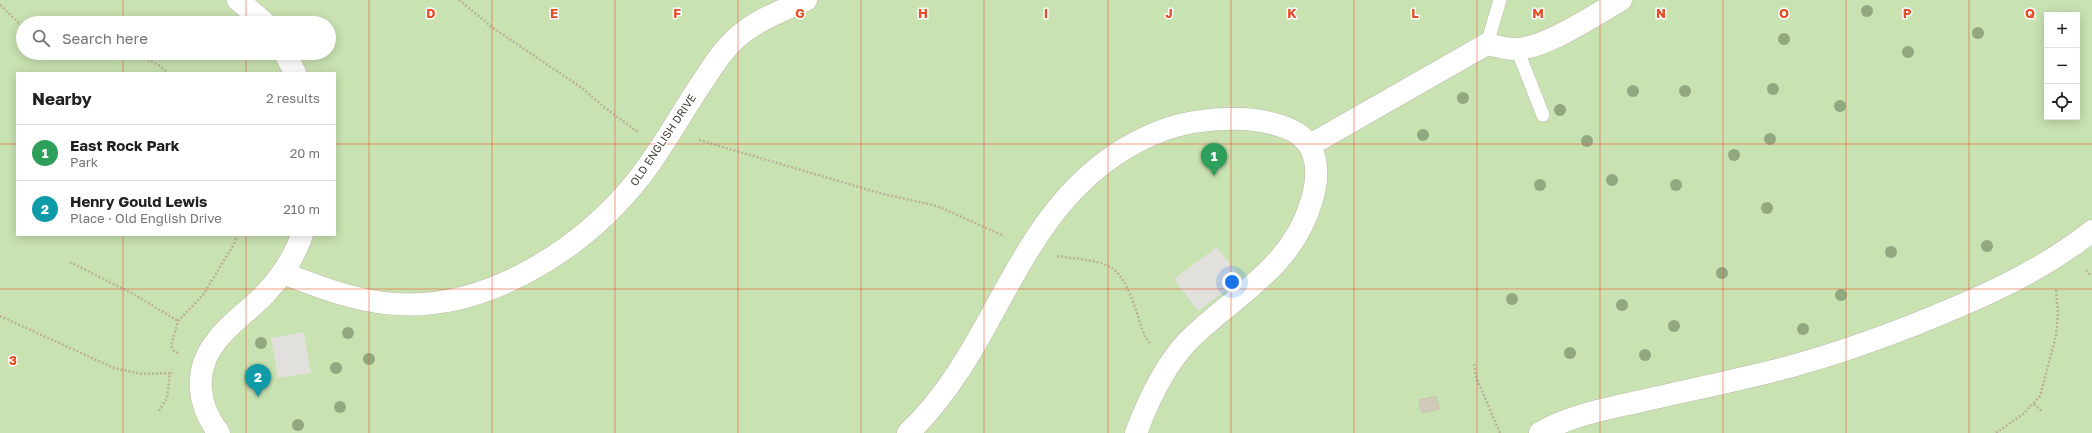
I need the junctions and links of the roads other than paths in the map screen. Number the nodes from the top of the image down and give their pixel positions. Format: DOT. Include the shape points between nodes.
graph roads {
  1 [pos="238,0"];
  2 [pos="806,0"];
  3 [pos="1500,0"];
  4 [pos="1621,0"];
  5 [pos="257,16"];
  6 [pos="1487,44"];
  7 [pos="1517,49"];
  8 [pos="288,60"];
  9 [pos="294,72"];
  10 [pos="1543,115"];
  11 [pos="1310,145"];
  12 [pos="2092,231"];
  13 [pos="302,236"];
  14 [pos="283,273"];
  15 [pos="219,433"];
  16 [pos="908,433"];
  17 [pos="1136,433"];
  18 [pos="1540,433"];
  1 -- 5 [label="street"];
  2 -- 14 [label="street, OLD ENGLISH DRIVE" via="771,15 745,31 726,48 640,176 616,204 585,234 556,256 533,269 485,290 438,302 398,304 337,292"];
  3 -- 6 [label="lane"];
  4 -- 7 [label="street" via="1550,39"];
  6 -- 7 [label="street"];
  6 -- 11 [label="street"];
  7 -- 10 [label="lane"];
  8 -- 9 [label="street"];
  11 -- 16 [label="street" via="1297,132 1278,124 1253,119 1208,120 1177,125 1146,136 1116,154 1090,173 1065,198 1029,248 959,371 924,418"];
  11 -- 17 [label="street" via="1317,174 1315,190 1304,222 1292,245 1276,265 1186,343 1171,362"];
  12 -- 18 [label="street" via="2047,264 1967,304 1848,348 1774,371 1610,408 1566,421"];
  13 -- 14 [label="street"];
  14 -- 15 [label="street" via="216,341 203,369 201,393 204,407"];
}
